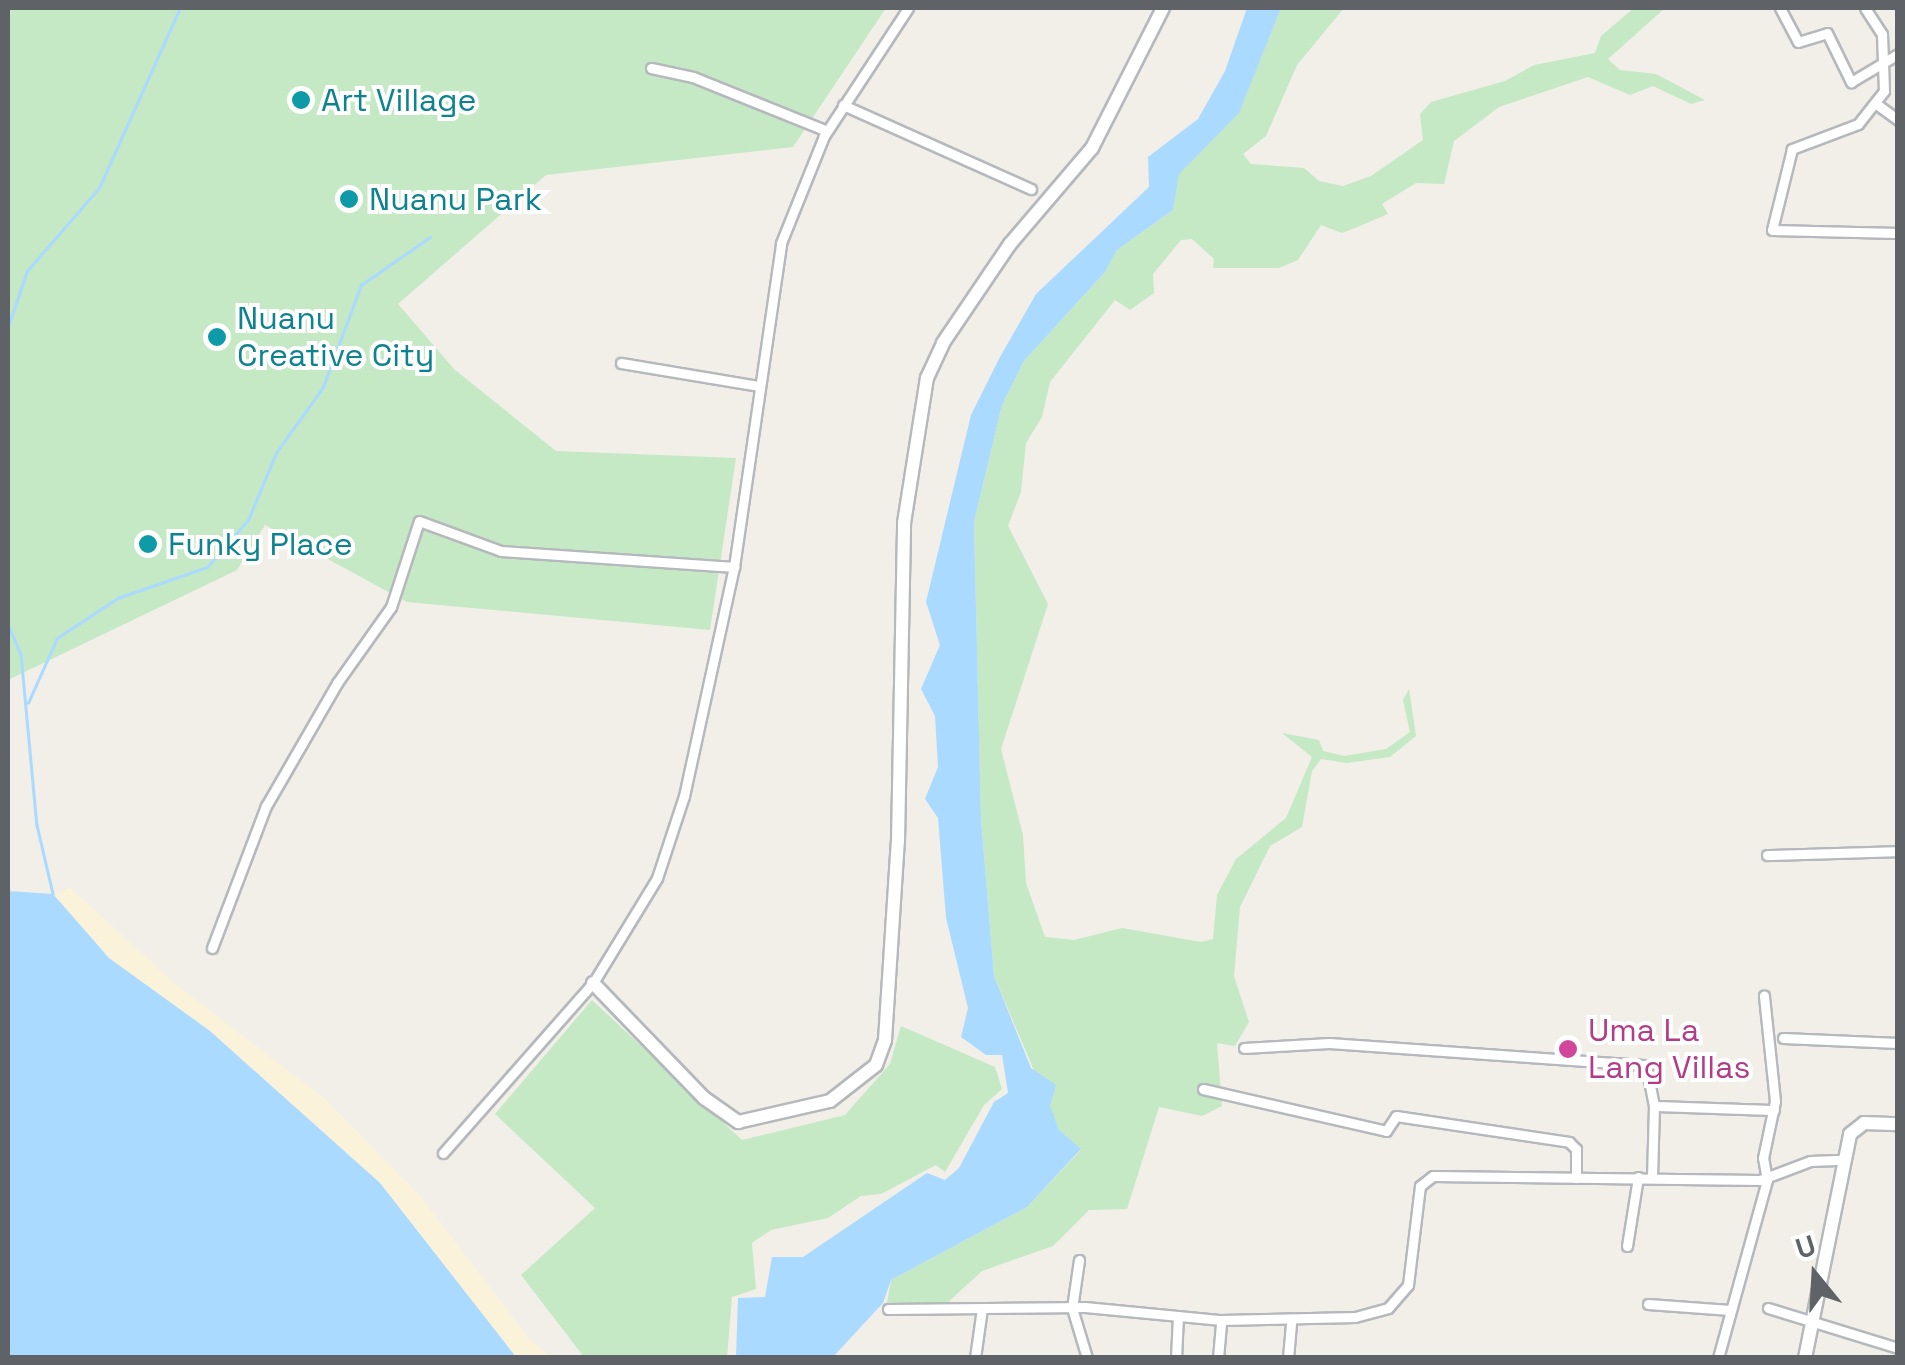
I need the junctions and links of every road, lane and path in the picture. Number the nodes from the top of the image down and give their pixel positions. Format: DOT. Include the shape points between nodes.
graph roads {
  1 [pos="908,8"];
  2 [pos="1163,8"];
  3 [pos="1780,8"];
  4 [pos="1865,8"];
  5 [pos="1892,56"];
  6 [pos="652,68"];
  7 [pos="1875,103"];
  8 [pos="843,105"];
  9 [pos="1898,120"];
  10 [pos="828,131"];
  11 [pos="1031,189"];
  12 [pos="1898,233"];
  13 [pos="621,364"];
  14 [pos="758,386"];
  15 [pos="734,568"];
  16 [pos="1898,851"];
  17 [pos="1768,855"];
  18 [pos="212,948"];
  19 [pos="593,982"];
  20 [pos="1764,996"];
  21 [pos="1783,1038"];
  22 [pos="1898,1043"];
  23 [pos="1244,1048"];
  24 [pos="1204,1089"];
  25 [pos="1654,1106"];
  26 [pos="1774,1110"];
  27 [pos="1898,1124"];
  28 [pos="442,1153"];
  29 [pos="1844,1160"];
  30 [pos="1638,1177"];
  31 [pos="1576,1178"];
  32 [pos="1652,1178"];
  33 [pos="1764,1180"];
  34 [pos="1628,1246"];
  35 [pos="1079,1260"];
  36 [pos="1648,1304"];
  37 [pos="982,1308"];
  38 [pos="1072,1308"];
  39 [pos="1768,1308"];
  40 [pos="888,1309"];
  41 [pos="1730,1310"];
  42 [pos="1178,1316"];
  43 [pos="1221,1320"];
  44 [pos="1291,1320"];
  45 [pos="1812,1324"];
  46 [pos="1898,1348"];
  47 [pos="975,1358"];
  48 [pos="1087,1358"];
  49 [pos="1176,1358"];
  50 [pos="1218,1358"];
  51 [pos="1288,1358"];
  52 [pos="1718,1358"];
  53 [pos="1804,1358"];
  1 -- 8 [label="street"];
  2 -- 19 [label="street" via="1092,148 1010,244 928,378 904,522 898,841 885,1040 876,1065 830,1102 754,1122 731,1120"];
  3 -- 5 [label="street" via="1798,42 1827,33 1851,82"];
  4 -- 5 [label="street"];
  5 -- 7 [label="street"];
  6 -- 10 [label="street" via="693,77"];
  7 -- 9 [label="street"];
  7 -- 12 [label="street" via="1858,124 1792,149 1772,230"];
  8 -- 10 [label="street"];
  8 -- 11 [label="street"];
  10 -- 14 [label="street" via="781,243"];
  13 -- 14 [label="street"];
  14 -- 15 [label="street"];
  15 -- 18 [label="street" via="501,551 420,521 391,607 329,696 266,806"];
  15 -- 19 [label="street" via="666,851 645,902"];
  16 -- 17 [label="street"];
  19 -- 28 [label="street"];
  20 -- 26 [label="street"];
  21 -- 22 [label="street"];
  23 -- 25 [label="street" via="1329,1043 1646,1065"];
  24 -- 31 [label="street" via="1386,1131 1396,1116 1569,1142 1576,1149"];
  25 -- 26 [label="street"];
  25 -- 32 [label="street"];
  26 -- 33 [label="street"];
  27 -- 29 [label="street" via="1858,1124"];
  29 -- 33 [label="street" via="1810,1161"];
  29 -- 45 [label="street"];
  30 -- 31 [label="street"];
  30 -- 32 [label="street"];
  30 -- 34 [label="street"];
  31 -- 44 [label="street" via="1425,1179 1413,1265 1398,1299 1355,1317"];
  32 -- 33 [label="street"];
  33 -- 41 [label="street"];
  35 -- 38 [label="street"];
  36 -- 41 [label="street"];
  37 -- 38 [label="street"];
  37 -- 40 [label="street"];
  37 -- 47 [label="street"];
  38 -- 42 [label="street"];
  38 -- 48 [label="street"];
  39 -- 45 [label="street"];
  41 -- 52 [label="street"];
  42 -- 43 [label="street"];
  42 -- 49 [label="street"];
  43 -- 44 [label="street"];
  43 -- 50 [label="street"];
  44 -- 51 [label="street"];
  45 -- 46 [label="street"];
  45 -- 53 [label="street"];
}
